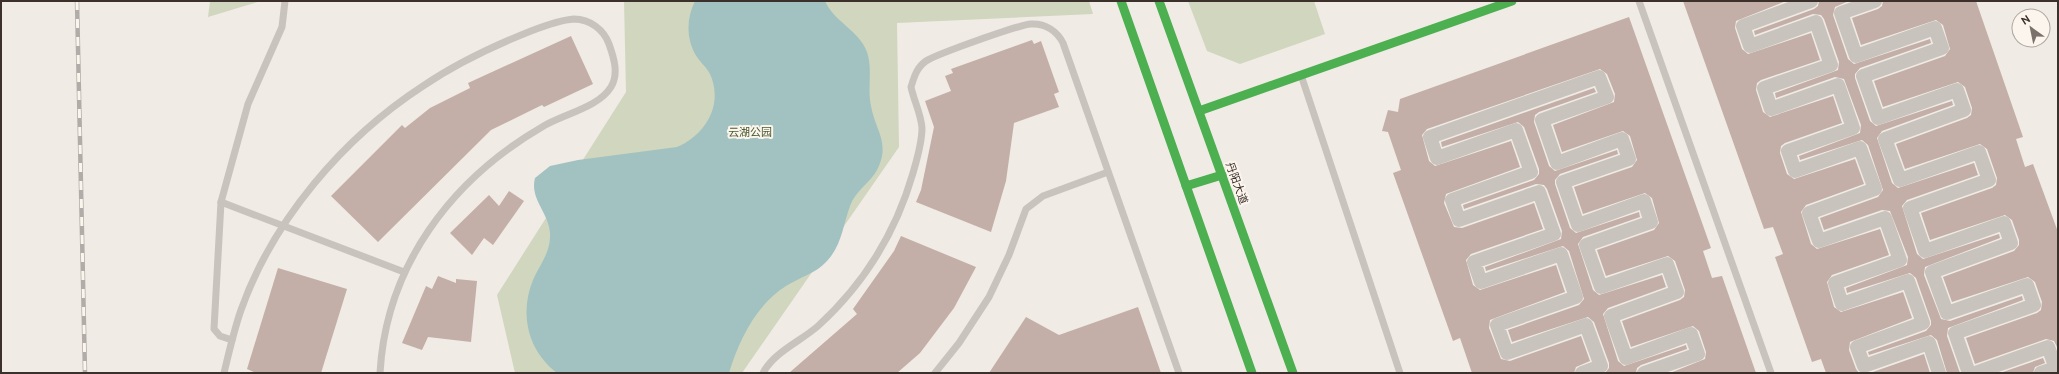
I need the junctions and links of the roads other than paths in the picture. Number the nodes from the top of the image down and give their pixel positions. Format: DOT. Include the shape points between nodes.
graph roads {
  1 [pos="285,1"];
  2 [pos="1121,1"];
  3 [pos="1159,1"];
  4 [pos="1512,1"];
  5 [pos="1639,1"];
  6 [pos="1811,1"];
  7 [pos="1875,1"];
  8 [pos="1301,75"];
  9 [pos="1199,111"];
  10 [pos="1108,172"];
  11 [pos="1222,175"];
  12 [pos="1186,186"];
  13 [pos="221,202"];
  14 [pos="284,226"];
  15 [pos="404,272"];
  16 [pos="232,340"];
  17 [pos="224,373"];
  18 [pos="380,373"];
  19 [pos="764,373"];
  20 [pos="935,373"];
  21 [pos="1179,373"];
  22 [pos="1252,373"];
  23 [pos="1293,373"];
  24 [pos="1400,373"];
  25 [pos="1582,373"];
  26 [pos="1644,373"];
  27 [pos="1771,373"];
  28 [pos="1939,373"];
  29 [pos="1969,373"];
  30 [pos="1975,373"];
  31 [pos="2041,373"];
  1 -- 13 [label="lane" via="282,27 248,104"];
  2 -- 12 [label="main road"];
  3 -- 9 [label="main road, 丹阳大道"];
  4 -- 8 [label="main road"];
  5 -- 27 [label="lane"];
  6 -- 28 [label="street" via="1743,26 1750,46 1816,22 1831,65 1764,88 1771,109 1838,85 1853,128 1788,151 1795,171 1860,148 1875,190 1809,213 1819,241 1885,218 1900,260 1835,283 1842,304 1908,281 1923,323 1857,347 1864,366 1928,343"];
  7 -- 29 [label="street" via="1841,13 1856,56 1934,28 1942,48 1863,76 1878,118 1957,90 1964,110 1885,139 1900,180 1979,152 1989,180 1910,208 1925,251 2004,223 2011,243 1932,272 1947,313 2027,285 2034,305 1955,333"];
  8 -- 9 [label="main road"];
  8 -- 24 [label="lane"];
  9 -- 11 [label="main road, 丹阳大道"];
  10 -- 19 [label="lane" via="1060,36 1049,28 1036,24 1022,26 926,61 917,72 911,87 921,121 921,139 904,204 884,244 834,311 801,340 772,360"];
  10 -- 20 [label="lane" via="1043,196 1026,209 1011,250 989,297"];
  10 -- 21 [label="lane"];
  11 -- 12 [label="main road"];
  11 -- 23 [label="main road, 丹阳大道"];
  12 -- 22 [label="main road"];
  13 -- 14 [label="lane"];
  13 -- 16 [label="lane" via="214,330 220,336"];
  14 -- 15 [label="lane"];
  14 -- 15 [label="lane" via="306,195 352,143 399,102 438,76 480,53 542,27 573,19 587,21 600,29 608,41 615,65 615,78 610,89 594,103 549,122 493,159 439,215"];
  14 -- 16 [label="lane" via="250,289"];
  15 -- 18 [label="lane" via="386,326"];
  16 -- 17 [label="lane"];
  25 -- 26 [label="street" via="1601,366 1586,325 1507,353 1497,325 1576,297 1561,254 1482,282 1474,262 1554,234 1539,192 1459,220 1452,200 1531,172 1516,130 1438,158 1430,137 1599,77 1607,97 1542,120 1557,162 1622,139 1629,159 1563,182 1578,225 1644,201 1651,222 1586,245 1601,287 1667,264 1677,292 1611,316 1626,358 1691,334 1698,354"];
  30 -- 31 [label="street" via="2048,347 2056,368"];
}
